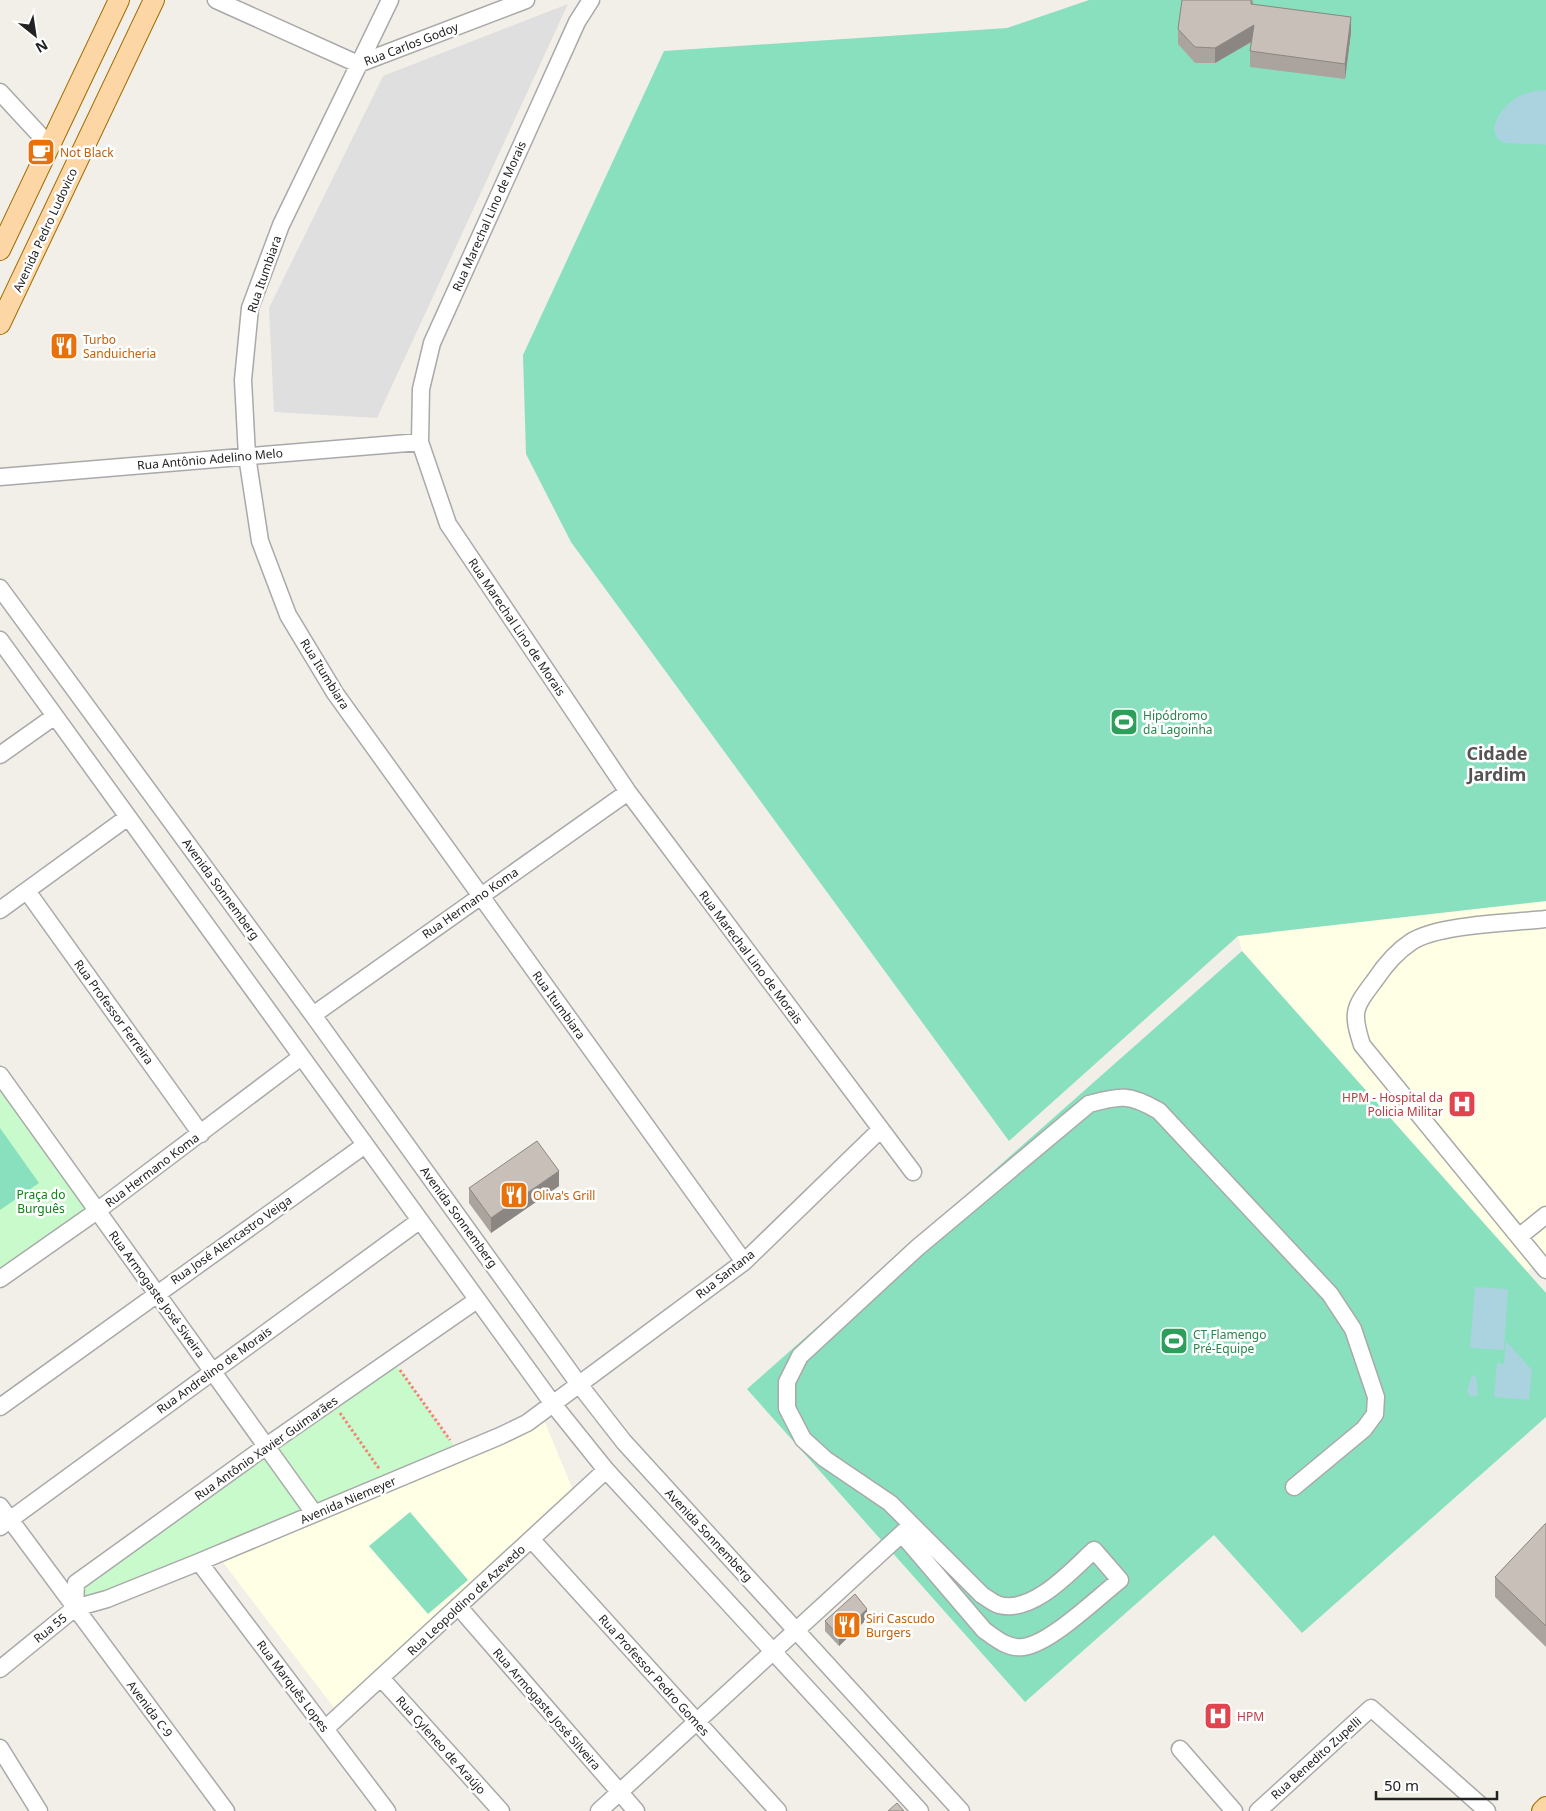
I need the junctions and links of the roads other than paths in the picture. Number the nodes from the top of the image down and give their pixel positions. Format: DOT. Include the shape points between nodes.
graph roads {
  1 [pos="120,0"];
  2 [pos="154,0"];
  3 [pos="216,0"];
  4 [pos="390,0"];
  5 [pos="526,0"];
  6 [pos="585,4"];
  7 [pos="358,64"];
  8 [pos="0,92"];
  9 [pos="50,146"];
  10 [pos="0,250"];
  11 [pos="0,324"];
  12 [pos="420,442"];
  13 [pos="247,456"];
  14 [pos="0,477"];
  15 [pos="0,588"];
  16 [pos="0,640"];
  17 [pos="55,716"];
  18 [pos="0,755"];
  19 [pos="628,792"];
  20 [pos="128,817"];
  21 [pos="26,891"];
  22 [pos="481,896"];
  23 [pos="0,910"];
  24 [pos="1546,919"];
  25 [pos="313,1014"];
  26 [pos="301,1058"];
  27 [pos="0,1076"];
  28 [pos="881,1129"];
  29 [pos="201,1134"];
  30 [pos="365,1145"];
  31 [pos="913,1172"];
  32 [pos="97,1211"];
  33 [pos="1546,1214"];
  34 [pos="419,1221"];
  35 [pos="1520,1236"];
  36 [pos="744,1262"];
  37 [pos="1546,1270"];
  38 [pos="0,1279"];
  39 [pos="156,1293"];
  40 [pos="477,1300"];
  41 [pos="212,1371"];
  42 [pos="578,1383"];
  43 [pos="553,1404"];
  44 [pos="0,1407"];
  45 [pos="265,1447"];
  46 [pos="606,1470"];
  47 [pos="1294,1488"];
  48 [pos="314,1514"];
  49 [pos="3,1517"];
  50 [pos="907,1529"];
  51 [pos="531,1539"];
  52 [pos="199,1562"];
  53 [pos="107,1599"];
  54 [pos="458,1606"];
  55 [pos="75,1608"];
  56 [pos="796,1629"];
  57 [pos="772,1651"];
  58 [pos="0,1669"];
  59 [pos="381,1678"];
  60 [pos="696,1722"];
  61 [pos="325,1729"];
  62 [pos="0,1748"];
  63 [pos="1180,1750"];
  64 [pos="620,1792"];
  65 [pos="1546,1807"];
  66 [pos="39,1811"];
  67 [pos="226,1811"];
  68 [pos="387,1811"];
  69 [pos="501,1811"];
  70 [pos="599,1811"];
  71 [pos="636,1811"];
  72 [pos="778,1811"];
  73 [pos="920,1811"];
  74 [pos="961,1811"];
  75 [pos="1234,1811"];
  76 [pos="1258,1811"];
  77 [pos="1487,1811"];
  78 [pos="1542,1811"];
  1 -- 9 [label="main road"];
  2 -- 11 [label="main road, Avenida Pedro Ludovico"];
  3 -- 7 [label="street, Rua Carlos Godoy"];
  4 -- 7 [label="street, Rua Itumbiara"];
  5 -- 7 [label="street, Rua Carlos Godoy"];
  6 -- 12 [label="street, Rua Marechal Lino de Morais" via="432,343 421,389"];
  7 -- 13 [label="street, Rua Itumbiara" via="281,225 250,308 243,380"];
  8 -- 9 [label="street"];
  9 -- 10 [label="main road"];
  12 -- 13 [label="street, Rua Antônio Adelino Melo"];
  12 -- 19 [label="street, Rua Marechal Lino de Morais" via="448,524"];
  13 -- 14 [label="street, Rua Antônio Adelino Melo"];
  13 -- 22 [label="street, Rua Itumbiara" via="260,541 288,615 335,693"];
  15 -- 25 [label="street, Avenida Sonnemberg"];
  16 -- 17 [label="street"];
  17 -- 18 [label="street"];
  17 -- 20 [label="street"];
  19 -- 22 [label="street, Rua Hermano Koma"];
  19 -- 28 [label="street, Rua Marechal Lino de Morais"];
  20 -- 21 [label="street"];
  20 -- 26 [label="street"];
  21 -- 23 [label="street"];
  21 -- 29 [label="street, Rua Professor Ferreira"];
  22 -- 25 [label="street, Rua Hermano Koma"];
  22 -- 36 [label="street, Rua Itumbiara"];
  24 -- 35 [label="street" via="1440,931 1413,941 1390,959 1356,1006 1356,1026 1362,1045"];
  25 -- 42 [label="street, Avenida Sonnemberg"];
  26 -- 29 [label="street, Rua Hermano Koma"];
  26 -- 30 [label="street"];
  27 -- 32 [label="street, Rua Armogaste José Siveira"];
  28 -- 31 [label="street, Rua Marechal Lino de Morais"];
  28 -- 36 [label="street, Rua Santana"];
  29 -- 32 [label="street, Rua Hermano Koma"];
  30 -- 34 [label="street"];
  30 -- 39 [label="street, Rua José Alencastro Veiga"];
  32 -- 38 [label="street, Rua Hermano Koma"];
  32 -- 39 [label="street, Rua Armogaste José Siveira"];
  33 -- 35 [label="street"];
  34 -- 40 [label="street"];
  34 -- 41 [label="street, Rua Andrelino de Morais"];
  35 -- 37 [label="street"];
  36 -- 42 [label="street, Rua Santana"];
  39 -- 41 [label="street, Rua Armogaste José Siveira"];
  39 -- 44 [label="street, Rua José Alencastro Veiga"];
  40 -- 43 [label="street"];
  40 -- 45 [label="street, Rua Antônio Xavier Guimarães"];
  41 -- 45 [label="street, Rua Armogaste José Siveira"];
  41 -- 49 [label="street, Rua Andrelino de Morais"];
  42 -- 43 [label="street, Avenida Niemeyer"];
  42 -- 56 [label="street, Avenida Sonnemberg" via="624,1442"];
  43 -- 46 [label="street"];
  43 -- 48 [label="street, Avenida Niemeyer" via="527,1423"];
  45 -- 48 [label="street, Rua Armogaste José Siveira"];
  45 -- 55 [label="street, Rua Antônio Xavier Guimarães" via="76,1583"];
  46 -- 51 [label="street, Rua Leopoldino de Azevedo"];
  46 -- 57 [label="street"];
  47 -- 50 [label="street" via="1364,1429 1375,1414 1376,1397 1353,1329 1330,1294 1158,1111 1139,1099 1114,1097 1089,1104 917,1248 800,1356 787,1382 787,1408 803,1439 824,1458 890,1503"];
  48 -- 52 [label="street, Avenida Niemeyer"];
  49 -- 55 [label="street, Avenida C-9"];
  50 -- 50 [label="street" via="984,1630 1001,1643 1022,1647 1045,1639 1120,1580 1094,1550 1045,1594 1024,1604 1000,1605 982,1595"];
  50 -- 56 [label="street"];
  51 -- 54 [label="street, Rua Leopoldino de Azevedo"];
  51 -- 60 [label="street, Rua Professor Pedro Gomes"];
  52 -- 53 [label="street, Avenida Niemeyer"];
  52 -- 61 [label="street, Rua Marquês Lopes"];
  53 -- 55 [label="street, Rua 55"];
  54 -- 59 [label="street, Rua Leopoldino de Azevedo"];
  54 -- 64 [label="street, Rua Armogaste José Silveira"];
  55 -- 58 [label="street, Rua 55"];
  55 -- 67 [label="street, Avenida C-9"];
  56 -- 57 [label="street"];
  56 -- 74 [label="street, Avenida Sonnemberg"];
  57 -- 60 [label="street"];
  57 -- 73 [label="street"];
  59 -- 61 [label="street, Rua Leopoldino de Azevedo"];
  59 -- 69 [label="street, Rua Cyleneo de Araújo"];
  60 -- 64 [label="street"];
  60 -- 72 [label="street, Rua Professor Pedro Gomes"];
  61 -- 68 [label="street, Rua Marquês Lopes"];
  62 -- 66 [label="street"];
  63 -- 75 [label="street"];
  64 -- 70 [label="street"];
  64 -- 71 [label="street, Rua Armogaste José Silveira"];
  65 -- 78 [label="main road"];
  76 -- 77 [label="street, Rua Benedito Zupelli" via="1371,1708"];
}
